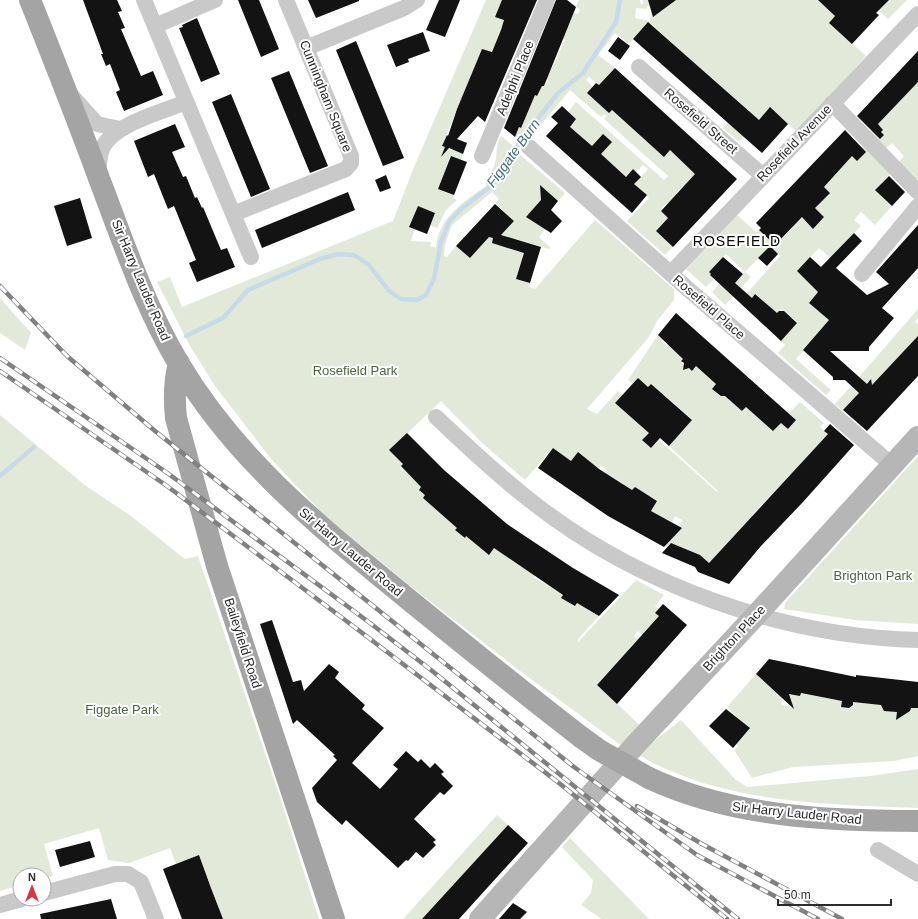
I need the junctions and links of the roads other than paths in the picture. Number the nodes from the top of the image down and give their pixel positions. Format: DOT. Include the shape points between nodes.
graph roads {
  1 [pos="30,0"];
  2 [pos="144,0"];
  3 [pos="215,0"];
  4 [pos="286,0"];
  5 [pos="417,0"];
  6 [pos="547,0"];
  7 [pos="918,14"];
  8 [pos="155,26"];
  9 [pos="306,48"];
  10 [pos="640,67"];
  11 [pos="66,90"];
  12 [pos="186,102"];
  13 [pos="832,103"];
  14 [pos="120,129"];
  15 [pos="529,147"];
  16 [pos="482,156"];
  17 [pos="98,174"];
  18 [pos="763,176"];
  19 [pos="918,192"];
  20 [pos="918,206"];
  21 [pos="233,214"];
  22 [pos="252,257"];
  23 [pos="671,273"];
  24 [pos="862,274"];
  25 [pos="179,364"];
  26 [pos="436,417"];
  27 [pos="918,437"];
  28 [pos="892,465"];
  29 [pos="757,614"];
  30 [pos="918,640"];
  31 [pos="918,821"];
  32 [pos="878,850"];
  33 [pos="918,874"];
  34 [pos="52,891"];
  35 [pos="12,902"];
  36 [pos="0,905"];
  37 [pos="156,919"];
  38 [pos="334,919"];
  39 [pos="480,919"];
  1 -- 11 [label="main road, Sir Harry Lauder Road"];
  2 -- 8 [label="street"];
  3 -- 8 [label="street"];
  4 -- 9 [label="street, Cunningham Square"];
  5 -- 9 [label="street" via="404,8"];
  6 -- 16 [label="street, Adelphi Place"];
  7 -- 13 [label="street, Rosefield Avenue"];
  8 -- 12 [label="street"];
  9 -- 21 [label="street, Cunningham Square" via="351,156 351,163 346,169"];
  10 -- 18 [label="street, Rosefield Street"];
  11 -- 14 [label="street" via="97,124"];
  11 -- 17 [label="main road, Sir Harry Lauder Road"];
  12 -- 14 [label="street"];
  12 -- 21 [label="street"];
  13 -- 18 [label="street, Rosefield Avenue"];
  13 -- 19 [label="street"];
  14 -- 17 [label="street" via="109,137 102,148"];
  15 -- 23 [label="street, Rosefield Place"];
  17 -- 25 [label="main road, Sir Harry Lauder Road" via="144,295"];
  18 -- 23 [label="street, Rosefield Avenue"];
  20 -- 24 [label="street"];
  21 -- 22 [label="street"];
  23 -- 28 [label="street, Rosefield Place"];
  25 -- 31 [label="main road, Sir Harry Lauder Road, bridge" via="233,440 296,506 468,648 599,750 649,778 696,797 748,810 819,817"];
  25 -- 38 [label="main road, Baileyfield Road" via="174,384 176,418 213,550"];
  26 -- 29 [label="street" via="531,502 614,556 707,600"];
  27 -- 28 [label="street, Brighton Place"];
  28 -- 29 [label="street, Brighton Place"];
  29 -- 30 [label="street" via="835,632"];
  29 -- 39 [label="street, Brighton Place" via="637,743"];
  32 -- 33 [label="street"];
  34 -- 37 [label="street" via="125,873 137,878 144,887"];
  35 -- 36 [label="street"];
}
